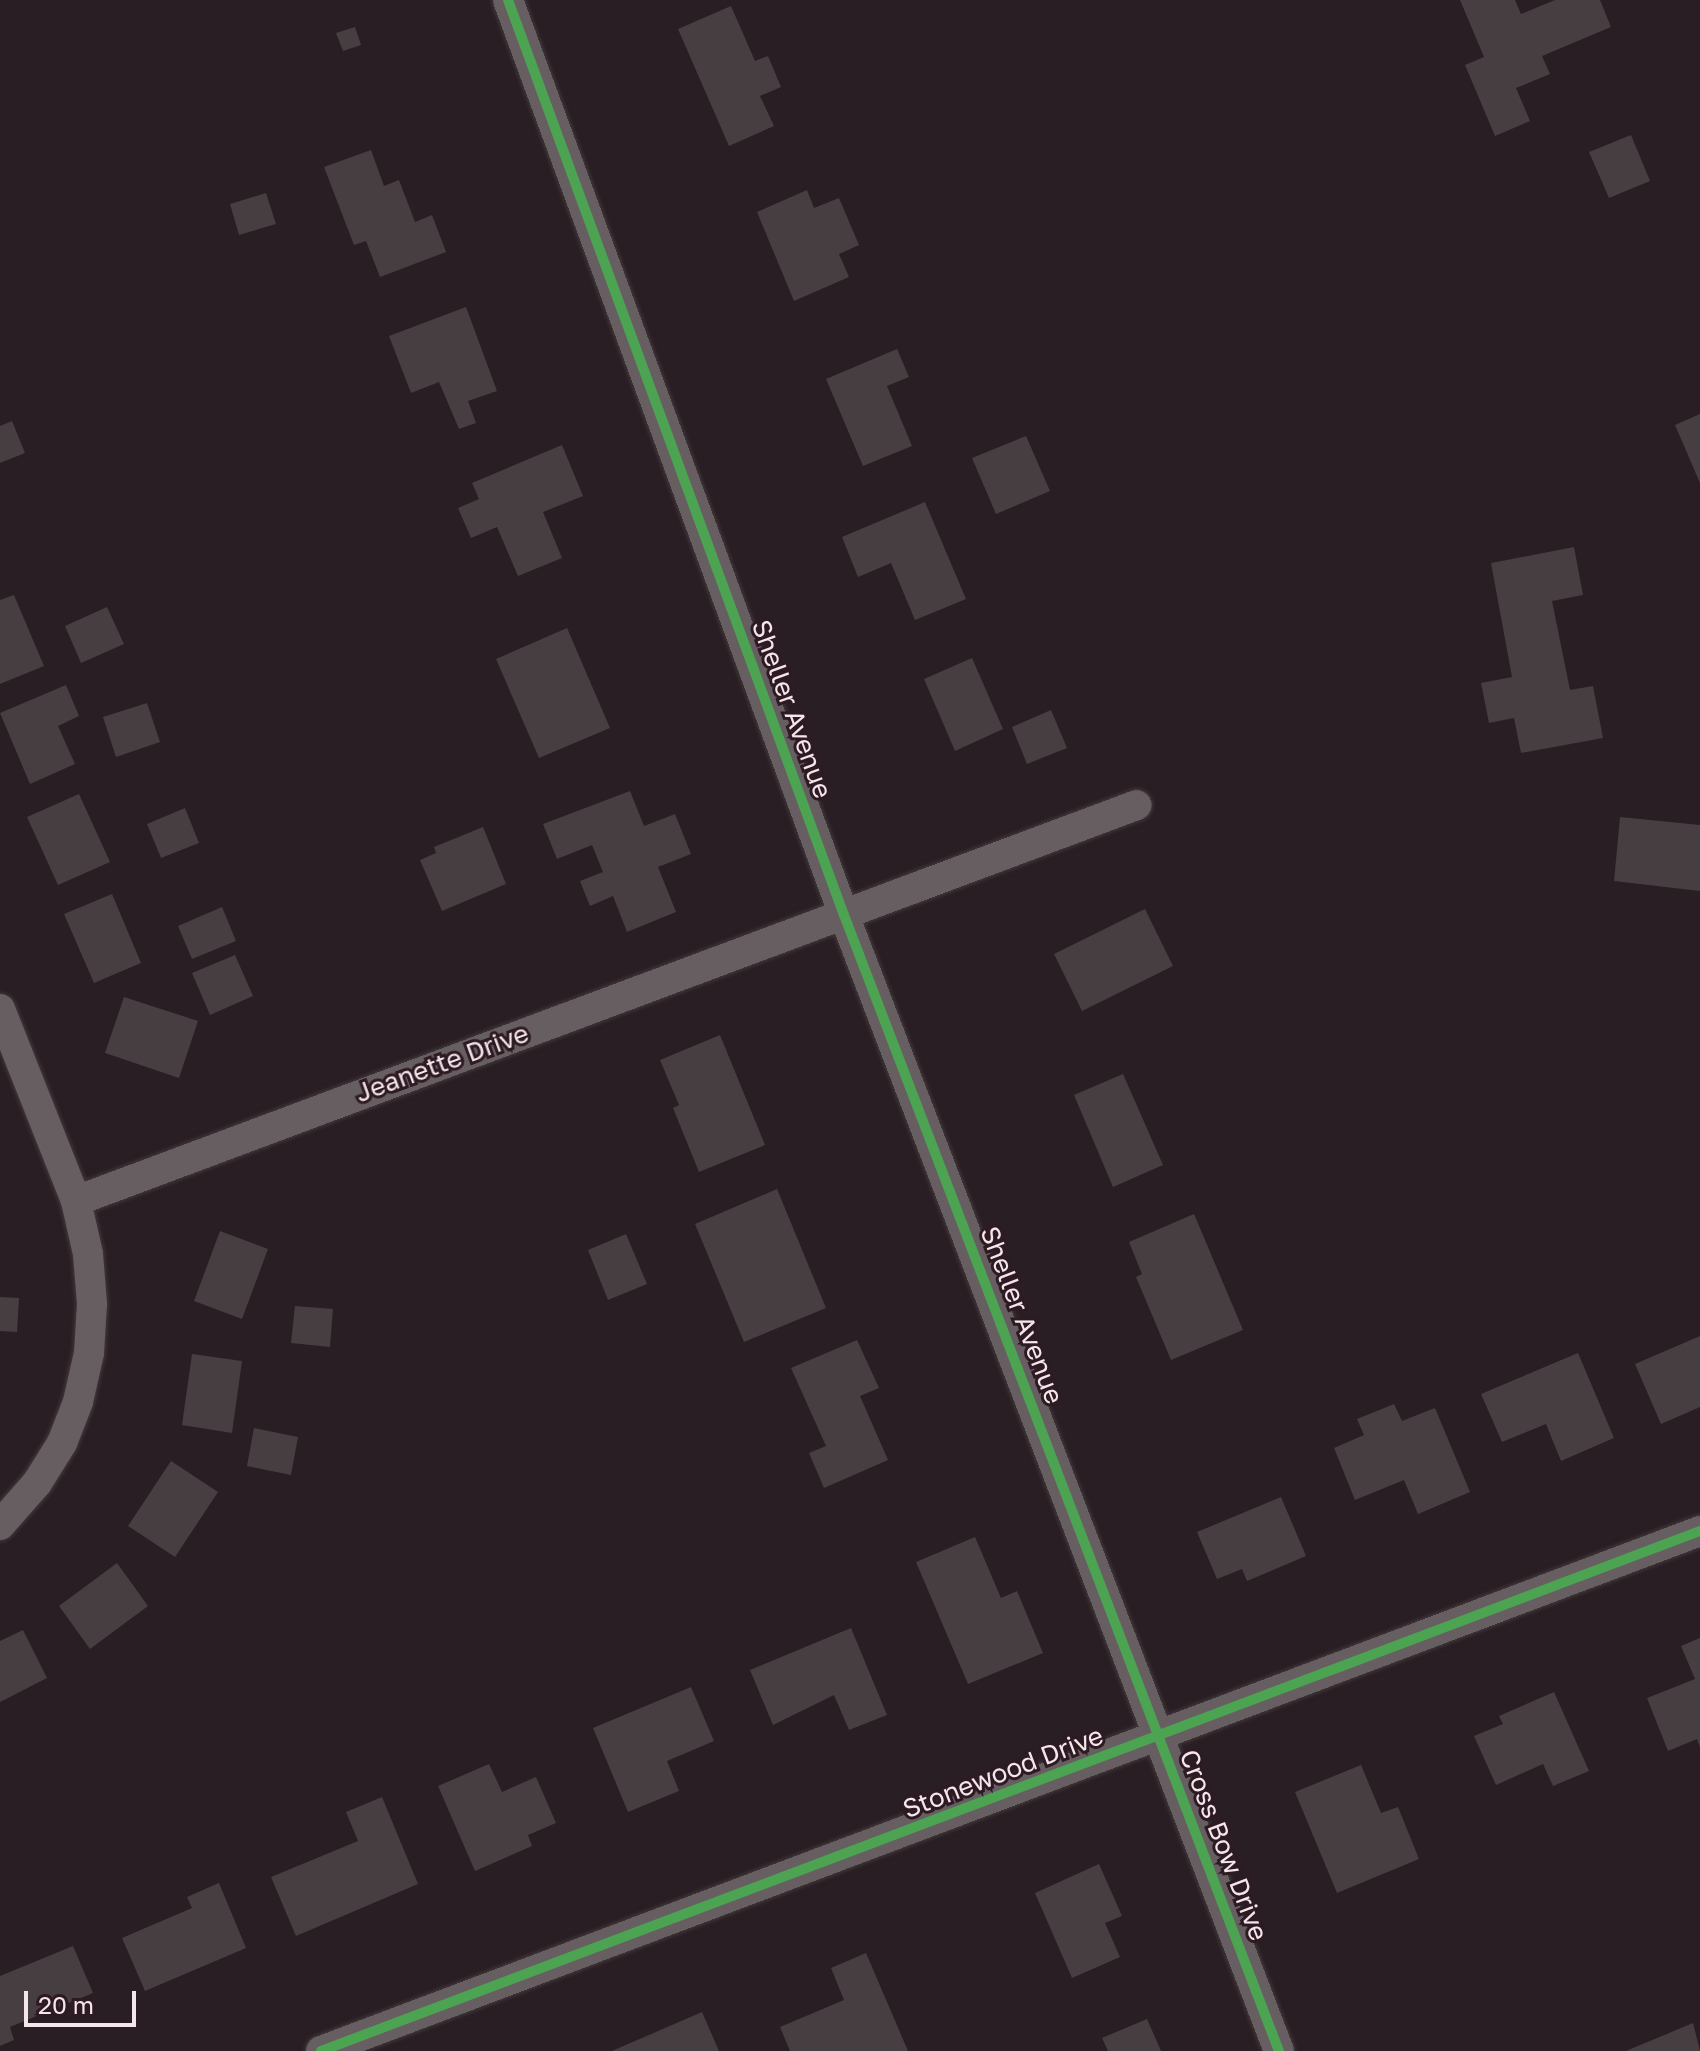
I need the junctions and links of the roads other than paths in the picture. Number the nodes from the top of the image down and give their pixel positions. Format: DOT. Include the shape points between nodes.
graph roads {
  1 [pos="508,0"];
  2 [pos="1137,805"];
  3 [pos="844,915"];
  4 [pos="0,1009"];
  5 [pos="76,1201"];
  6 [pos="1043,1430"];
  7 [pos="0,1525"];
  8 [pos="1700,1531"];
  9 [pos="1159,1736"];
  10 [pos="321,2051"];
  11 [pos="1279,2051"];
  1 -- 3 [label="street, Sheller Avenue"];
  2 -- 3 [label="street, Jeanette Drive"];
  3 -- 5 [label="street, Jeanette Drive"];
  3 -- 6 [label="street, Sheller Avenue"];
  4 -- 5 [label="street"];
  5 -- 7 [label="street" via="92,1304 78,1402 62,1443 37,1483"];
  6 -- 9 [label="street, Cross Bow Drive"];
  8 -- 9 [label="street, Stonewood Drive"];
  9 -- 10 [label="street, Stonewood Drive"];
  9 -- 11 [label="street, Cross Bow Drive"];
}
